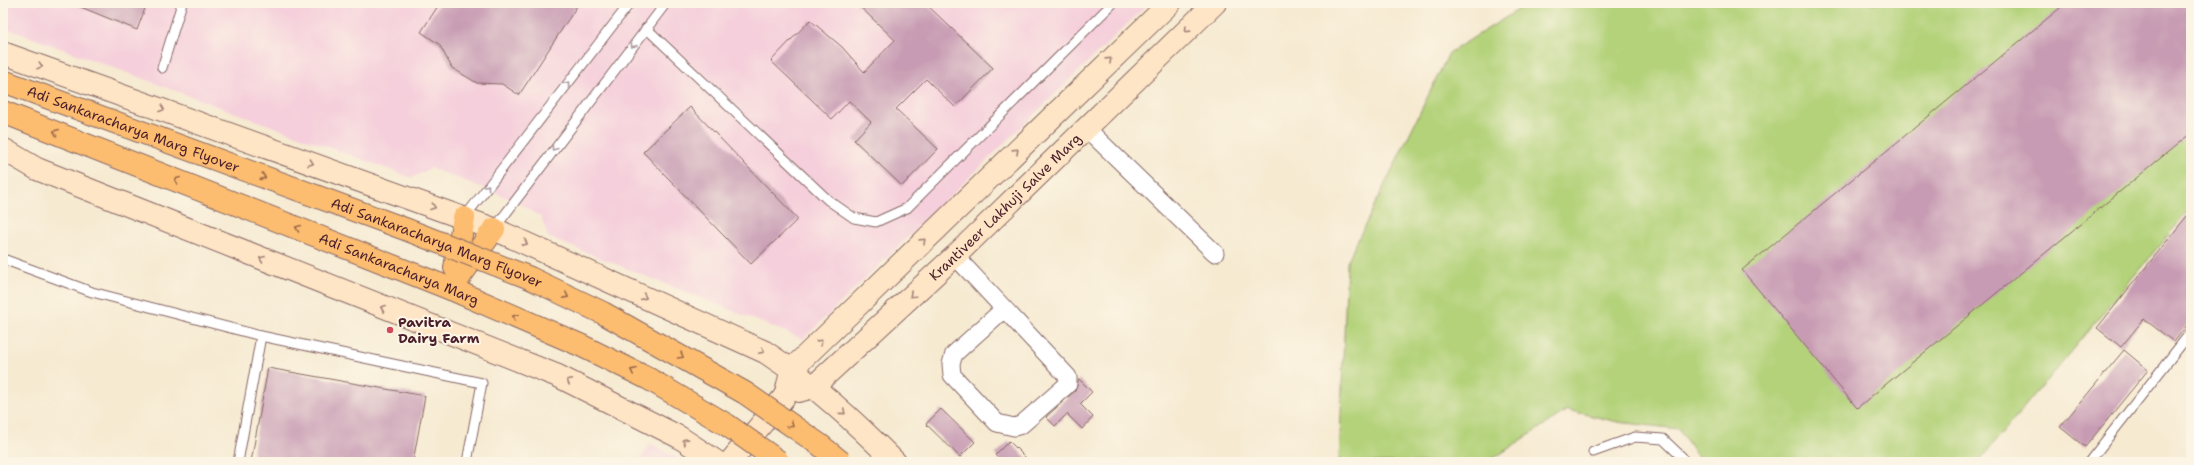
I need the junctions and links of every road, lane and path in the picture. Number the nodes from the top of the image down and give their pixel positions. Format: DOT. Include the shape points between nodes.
graph roads {
  1 [pos="182,3"];
  2 [pos="630,3"];
  3 [pos="666,3"];
  4 [pos="1113,3"];
  5 [pos="1170,3"];
  6 [pos="1216,3"];
  7 [pos="646,28"];
  8 [pos="3,53"];
  9 [pos="162,68"];
  10 [pos="3,81"];
  11 [pos="3,112"];
  12 [pos="1086,128"];
  13 [pos="3,148"];
  14 [pos="464,218"];
  15 [pos="494,229"];
  16 [pos="1215,252"];
  17 [pos="955,256"];
  18 [pos="3,259"];
  19 [pos="451,289"];
  20 [pos="1004,309"];
  21 [pos="2191,332"];
  22 [pos="261,336"];
  23 [pos="792,369"];
  24 [pos="813,387"];
  25 [pos="785,396"];
  26 [pos="1593,452"];
  27 [pos="779,461"];
  28 [pos="238,462"];
  29 [pos="467,462"];
  30 [pos="717,462"];
  31 [pos="730,462"];
  32 [pos="841,462"];
  33 [pos="895,462"];
  34 [pos="1683,462"];
  35 [pos="2089,462"];
  1 -- 9 [label="lane"];
  14 -- 2 [label="lane, one-way"];
  3 -- 7 [label="lane"];
  4 -- 7 [label="lane" via="907,208 876,222 854,218 828,200"];
  23 -- 5 [label="street, one-way"];
  6 -- 12 [label="street, Krantiveer Lakhuji Salve Marg, one-way"];
  7 -- 15 [label="lane, one-way"];
  8 -- 14 [label="street, one-way"];
  10 -- 32 [label="main road, Adi Sankaracharya Marg Flyover, one-way, bridge" via="405,229 530,278 603,313 738,389"];
  19 -- 11 [label="main road, Adi Sankaracharya Marg, one-way"];
  12 -- 16 [label="street"];
  12 -- 17 [label="street, Krantiveer Lakhuji Salve Marg"];
  30 -- 13 [label="street, one-way" via="679,437 558,376 44,172"];
  14 -- 15 [label="street"];
  14 -- 19 [label="main road"];
  15 -- 19 [label="main road"];
  15 -- 23 [label="street, one-way" via="765,352"];
  17 -- 20 [label="street"];
  17 -- 24 [label="street, Krantiveer Lakhuji Salve Marg, one-way"];
  18 -- 22 [label="lane" via="92,292"];
  27 -- 19 [label="main road, Adi Sankaracharya Marg, one-way, bridge" via="728,425 649,379"];
  20 -- 20 [label="street" via="1069,379 1068,384 1022,425 1014,427 997,423 952,375 951,364 954,354"];
  21 -- 35 [label="lane"];
  22 -- 28 [label="lane"];
  22 -- 29 [label="lane" via="482,383"];
  23 -- 24 [label="street"];
  23 -- 25 [label="street"];
  24 -- 25 [label="street, Krantiveer Lakhuji Salve Marg"];
  24 -- 33 [label="street, one-way" via="861,428"];
  25 -- 31 [label="street"];
  26 -- 34 [label="lane" via="1635,437 1663,440 1682,457"];
}
